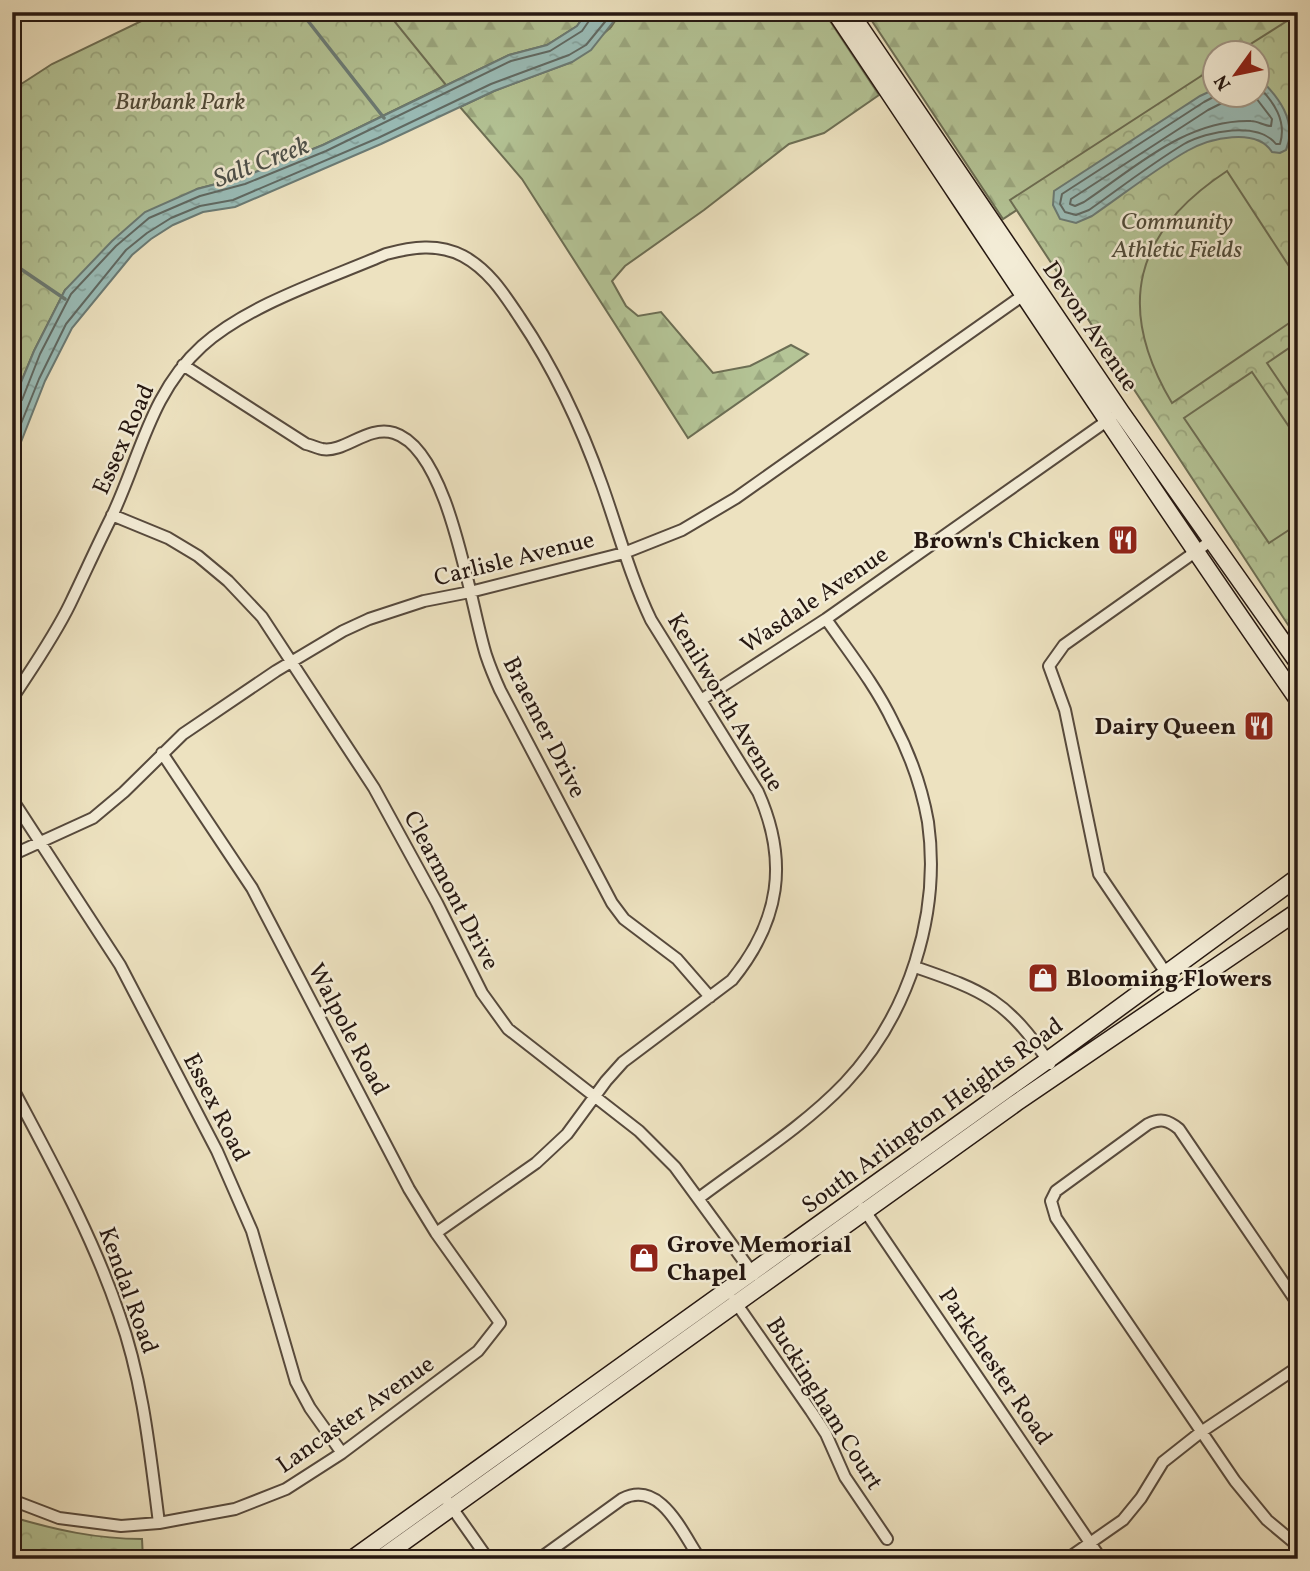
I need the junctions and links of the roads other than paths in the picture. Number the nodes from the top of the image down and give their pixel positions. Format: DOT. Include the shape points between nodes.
graph roads {
  1 [pos="835,12"];
  2 [pos="850,12"];
  3 [pos="499,286"];
  4 [pos="1024,295"];
  5 [pos="183,365"];
  6 [pos="1115,415"];
  7 [pos="113,515"];
  8 [pos="1212,540"];
  9 [pos="624,552"];
  10 [pos="1196,552"];
  11 [pos="470,592"];
  12 [pos="826,620"];
  13 [pos="291,662"];
  14 [pos="1298,663"];
  15 [pos="12,699"];
  16 [pos="701,699"];
  17 [pos="1298,700"];
  18 [pos="162,753"];
  19 [pos="12,799"];
  20 [pos="40,841"];
  21 [pos="12,855"];
  22 [pos="1298,877"];
  23 [pos="1298,912"];
  24 [pos="915,967"];
  25 [pos="1166,973"];
  26 [pos="710,997"];
  27 [pos="1048,1060"];
  28 [pos="1057,1075"];
  29 [pos="12,1087"];
  30 [pos="595,1096"];
  31 [pos="856,1197"];
  32 [pos="699,1198"];
  33 [pos="866,1211"];
  34 [pos="436,1233"];
  35 [pos="751,1272"];
  36 [pos="761,1286"];
  37 [pos="727,1290"];
  38 [pos="737,1304"];
  39 [pos="1298,1304"];
  40 [pos="500,1323"];
  41 [pos="1298,1367"];
  42 [pos="1201,1432"];
  43 [pos="342,1453"];
  44 [pos="443,1494"];
  45 [pos="12,1500"];
  46 [pos="452,1508"];
  47 [pos="159,1523"];
  48 [pos="887,1539"];
  49 [pos="1091,1543"];
  50 [pos="1298,1546"];
  51 [pos="357,1557"];
  52 [pos="380,1559"];
  53 [pos="488,1559"];
  54 [pos="539,1559"];
  55 [pos="700,1559"];
  56 [pos="1067,1559"];
  57 [pos="1101,1559"];
  1 -- 4 [label="main road, Devon Avenue"];
  2 -- 6 [label="main road, Devon Avenue"];
  3 -- 5 [label="street, Essex Road" via="482,269 445,249 404,249 240,317"];
  3 -- 9 [label="street, Kenilworth Avenue" via="576,416"];
  4 -- 6 [label="main road, Devon Avenue"];
  4 -- 9 [label="street, Carlisle Avenue" via="736,498 682,530"];
  5 -- 7 [label="street, Essex Road" via="149,420"];
  5 -- 11 [label="street, Braemer Drive" via="306,444 324,450 384,431 412,444 426,460 441,492"];
  6 -- 8 [label="main road, Devon Avenue"];
  6 -- 10 [label="main road, Devon Avenue"];
  6 -- 12 [label="street, Wasdale Avenue"];
  7 -- 13 [label="street, Clearmont Drive" via="198,556 262,617"];
  7 -- 15 [label="street, Essex Road" via="70,605"];
  8 -- 10 [label="street"];
  8 -- 14 [label="main road, Devon Avenue"];
  9 -- 11 [label="street, Carlisle Avenue"];
  9 -- 16 [label="street, Kenilworth Avenue" via="651,620"];
  10 -- 17 [label="main road, Devon Avenue"];
  10 -- 25 [label="street" via="1064,645 1049,666 1063,704 1099,874"];
  11 -- 13 [label="street, Carlisle Avenue" via="369,619"];
  11 -- 26 [label="street, Braemer Drive" via="500,690 612,903 624,919 677,959"];
  12 -- 16 [label="street, Wasdale Avenue"];
  12 -- 24 [label="street" via="893,720 914,770 928,822 926,923"];
  13 -- 18 [label="street, Carlisle Avenue"];
  13 -- 30 [label="street, Clearmont Drive" via="374,788 482,993 508,1029"];
  16 -- 26 [label="street, Kenilworth Avenue" via="758,792 775,839 777,859 772,908 762,936 732,980"];
  18 -- 20 [label="street, Carlisle Avenue" via="93,818"];
  18 -- 34 [label="street, Walpole Road" via="252,888"];
  19 -- 20 [label="street, Essex Road"];
  20 -- 21 [label="street, Carlisle Avenue"];
  20 -- 43 [label="street, Essex Road" via="120,965 218,1151 252,1231 296,1382"];
  22 -- 25 [label="main road, South Arlington Heights Road"];
  23 -- 28 [label="main road, South Arlington Heights Road"];
  24 -- 27 [label="street" via="961,982 1003,1007"];
  24 -- 32 [label="street" via="885,1030 844,1084"];
  25 -- 27 [label="main road, South Arlington Heights Road"];
  26 -- 30 [label="street, Kenilworth Avenue" via="623,1062"];
  27 -- 28 [label="street"];
  27 -- 31 [label="main road, South Arlington Heights Road"];
  28 -- 33 [label="main road, South Arlington Heights Road"];
  29 -- 47 [label="street, Kendal Road" via="90,1238 120,1315 140,1391"];
  30 -- 32 [label="street, Clearmont Drive" via="639,1131"];
  30 -- 34 [label="street, Kenilworth Avenue" via="536,1163"];
  31 -- 33 [label="street, Parkchester Road"];
  31 -- 35 [label="main road, South Arlington Heights Road"];
  32 -- 35 [label="street, Clearmont Drive"];
  33 -- 36 [label="main road, South Arlington Heights Road"];
  33 -- 49 [label="street, Parkchester Road"];
  34 -- 40 [label="street, Walpole Road"];
  35 -- 36 [label="street, Clearmont Drive"];
  35 -- 37 [label="main road, South Arlington Heights Road"];
  36 -- 38 [label="main road, South Arlington Heights Road"];
  37 -- 38 [label="street, Buckingham Court"];
  37 -- 44 [label="main road, South Arlington Heights Road"];
  38 -- 46 [label="main road, South Arlington Heights Road"];
  38 -- 48 [label="street, Buckingham Court" via="811,1411 845,1477"];
  39 -- 42 [label="street" via="1171,1123 1157,1120 1148,1124 1056,1191 1051,1201 1056,1218"];
  40 -- 43 [label="street, Lancaster Avenue" via="459,1366"];
  41 -- 42 [label="street"];
  42 -- 49 [label="street" via="1163,1462 1123,1520"];
  42 -- 50 [label="street" via="1267,1520"];
  43 -- 47 [label="street, Lancaster Avenue" via="286,1489 235,1509"];
  44 -- 46 [label="street"];
  44 -- 51 [label="main road, South Arlington Heights Road"];
  45 -- 47 [label="street, Lancaster Avenue" via="59,1518 121,1525"];
  46 -- 52 [label="main road, South Arlington Heights Road"];
  46 -- 53 [label="street"];
  49 -- 56 [label="street"];
  49 -- 57 [label="street, Parkchester Road"];
  54 -- 55 [label="street" via="622,1499 641,1493 664,1506"];
}
